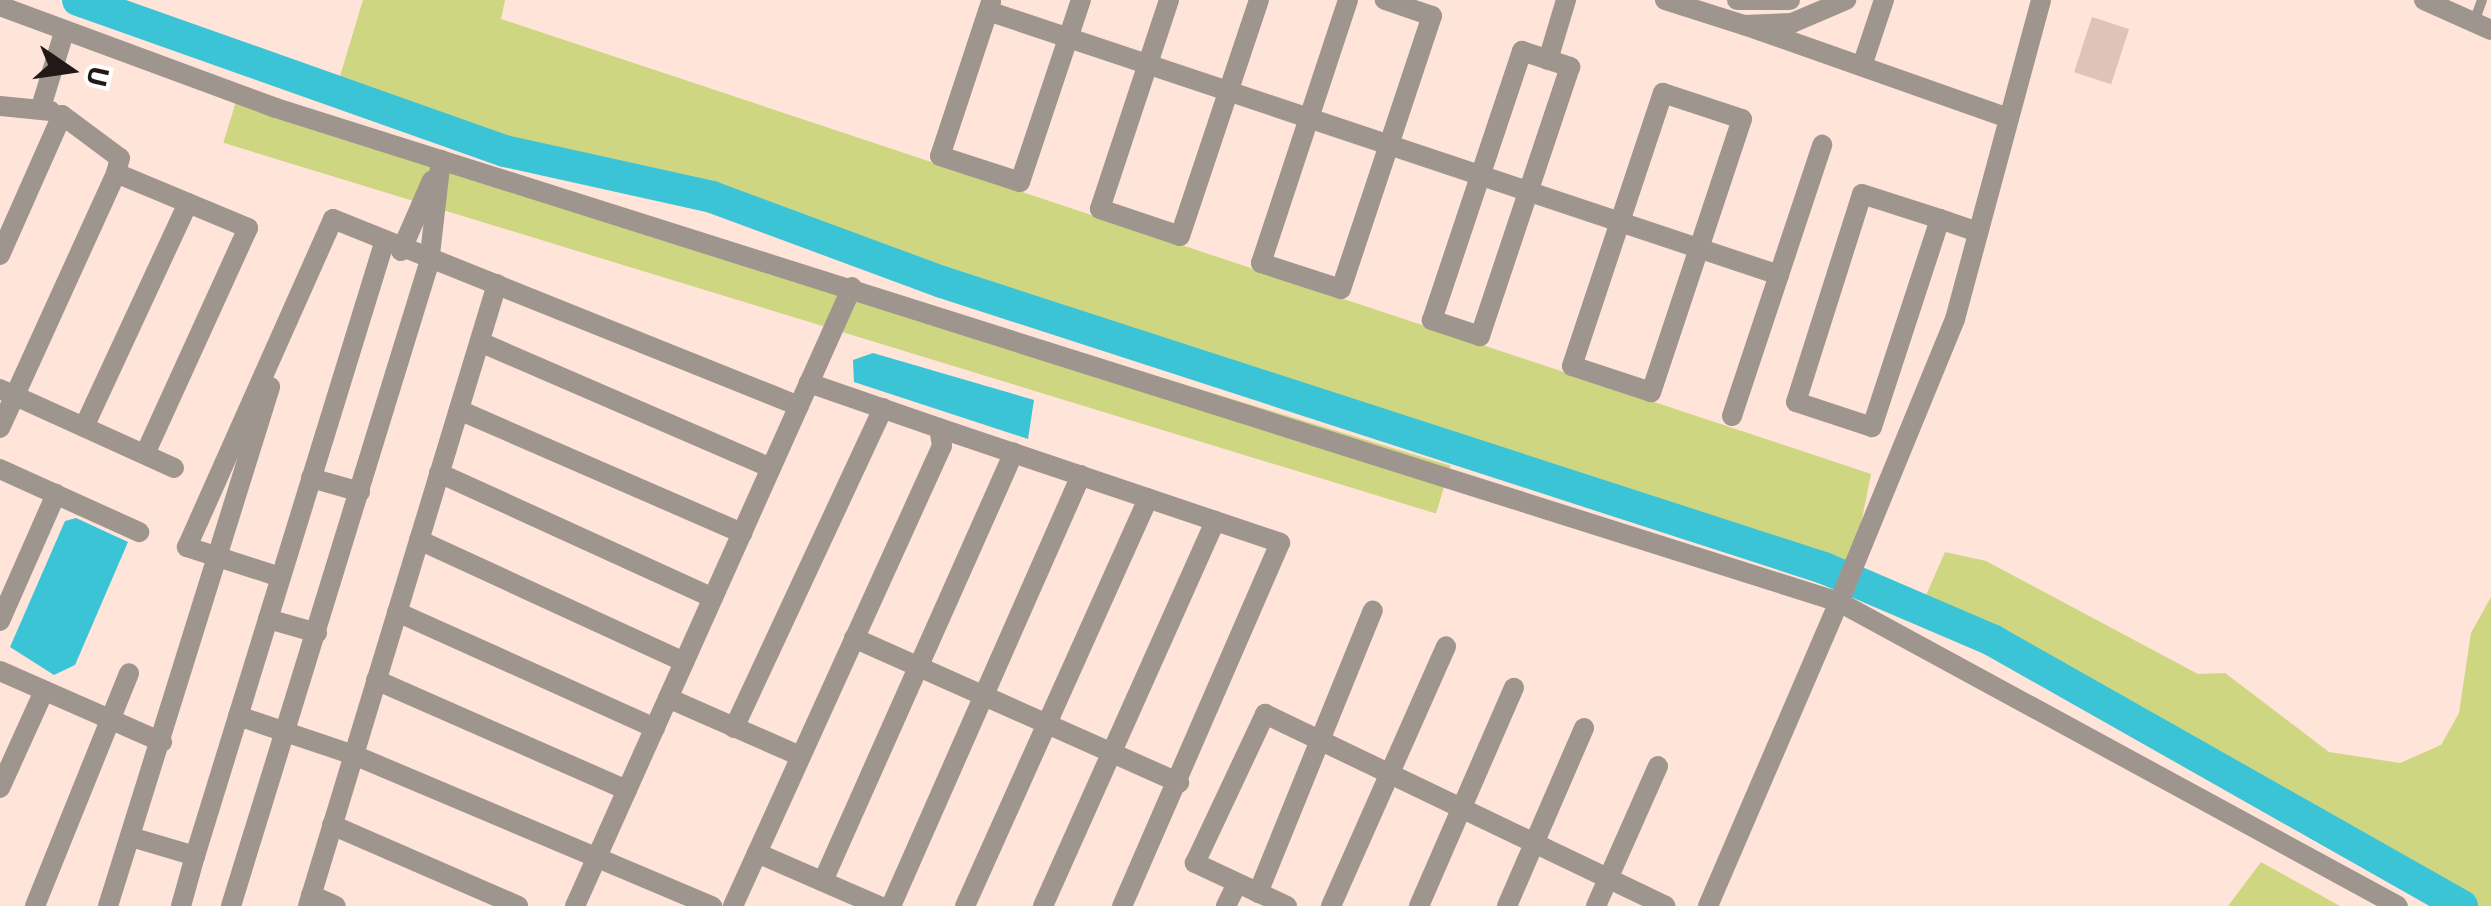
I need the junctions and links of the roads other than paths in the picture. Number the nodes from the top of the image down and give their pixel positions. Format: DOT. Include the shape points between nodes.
graph roads {
  1 [pos="1081,0"];
  2 [pos="1169,0"];
  3 [pos="1258,0"];
  4 [pos="1348,0"];
  5 [pos="1385,0"];
  6 [pos="1566,0"];
  7 [pos="1665,0"];
  8 [pos="1737,0"];
  9 [pos="1790,0"];
  10 [pos="1846,0"];
  11 [pos="1884,0"];
  12 [pos="2041,0"];
  13 [pos="2424,0"];
  14 [pos="2482,0"];
  15 [pos="990,5"];
  16 [pos="0,6"];
  17 [pos="1744,24"];
  18 [pos="2482,26"];
  19 [pos="63,36"];
  20 [pos="1068,38"];
  21 [pos="1548,60"];
  22 [pos="1148,64"];
  23 [pos="1862,66"];
  24 [pos="1228,91"];
  25 [pos="0,106"];
  26 [pos="41,107"];
  27 [pos="62,115"];
  28 [pos="2005,117"];
  29 [pos="1309,118"];
  30 [pos="1389,144"];
  31 [pos="1822,145"];
  32 [pos="441,160"];
  33 [pos="116,174"];
  34 [pos="1480,175"];
  35 [pos="1528,191"];
  36 [pos="188,203"];
  37 [pos="1940,219"];
  38 [pos="1620,222"];
  39 [pos="1974,230"];
  40 [pos="392,246"];
  41 [pos="1699,248"];
  42 [pos="0,255"];
  43 [pos="429,264"];
  44 [pos="1779,275"];
  45 [pos="497,284"];
  46 [pos="852,287"];
  47 [pos="295,303"];
  48 [pos="480,342"];
  49 [pos="809,383"];
  50 [pos="7,392"];
  51 [pos="799,406"];
  52 [pos="883,408"];
  53 [pos="459,410"];
  54 [pos="1732,416"];
  55 [pos="84,427"];
  56 [pos="0,428"];
  57 [pos="939,428"];
  58 [pos="1014,453"];
  59 [pos="145,454"];
  60 [pos="174,468"];
  61 [pos="771,468"];
  62 [pos="0,469"];
  63 [pos="440,473"];
  64 [pos="1080,475"];
  65 [pos="310,478"];
  66 [pos="360,492"];
  67 [pos="56,494"];
  68 [pos="1148,498"];
  69 [pos="1215,521"];
  70 [pos="139,532"];
  71 [pos="742,533"];
  72 [pos="419,540"];
  73 [pos="218,557"];
  74 [pos="280,577"];
  75 [pos="713,598"];
  76 [pos="1841,598"];
  77 [pos="1373,610"];
  78 [pos="397,612"];
  79 [pos="268,619"];
  80 [pos="0,621"];
  81 [pos="317,634"];
  82 [pos="854,638"];
  83 [pos="1446,646"];
  84 [pos="684,662"];
  85 [pos="920,668"];
  86 [pos="0,671"];
  87 [pos="129,673"];
  88 [pos="376,680"];
  89 [pos="1514,688"];
  90 [pos="44,691"];
  91 [pos="984,696"];
  92 [pos="668,698"];
  93 [pos="238,716"];
  94 [pos="107,721"];
  95 [pos="1045,723"];
  96 [pos="655,728"];
  97 [pos="734,728"];
  98 [pos="1584,728"];
  99 [pos="288,730"];
  100 [pos="1326,741"];
  101 [pos="162,742"];
  102 [pos="1112,753"];
  103 [pos="354,755"];
  104 [pos="800,756"];
  105 [pos="1658,766"];
  106 [pos="1386,778"];
  107 [pos="1178,783"];
  108 [pos="0,788"];
  109 [pos="627,790"];
  110 [pos="1461,812"];
  111 [pos="332,825"];
  112 [pos="130,837"];
  113 [pos="54,846"];
  114 [pos="1534,846"];
  115 [pos="757,852"];
  116 [pos="598,854"];
  117 [pos="195,856"];
  118 [pos="1607,879"];
  119 [pos="823,881"];
  120 [pos="1237,882"];
  121 [pos="1258,893"];
  122 [pos="310,900"];
  123 [pos="26,906"];
  124 [pos="34,906"];
  125 [pos="108,906"];
  126 [pos="182,906"];
  127 [pos="230,906"];
  128 [pos="336,906"];
  129 [pos="518,906"];
  130 [pos="575,906"];
  131 [pos="712,906"];
  132 [pos="732,906"];
  133 [pos="880,906"];
  134 [pos="892,906"];
  135 [pos="965,906"];
  136 [pos="1043,906"];
  137 [pos="1122,906"];
  138 [pos="1226,906"];
  139 [pos="1286,906"];
  140 [pos="1331,906"];
  141 [pos="1419,906"];
  142 [pos="1507,906"];
  143 [pos="1596,906"];
  144 [pos="1665,906"];
  145 [pos="1708,906"];
  146 [pos="2398,906"];
  1 -- 20 [label="street"];
  2 -- 22 [label="street"];
  3 -- 24 [label="street"];
  4 -- 29 [label="street"];
  5 -- 30 [label="street" via="1432,16"];
  6 -- 21 [label="street"];
  7 -- 17 [label="street"];
  8 -- 9 [label="street"];
  10 -- 17 [label="street" via="1792,23"];
  11 -- 23 [label="street"];
  12 -- 28 [label="street"];
  13 -- 18 [label="street"];
  14 -- 18 [label="lane"];
  15 -- 20 [label="street"];
  15 -- 20 [label="street" via="940,156 1020,182"];
  16 -- 19 [label="street"];
  17 -- 23 [label="street"];
  19 -- 26 [label="street"];
  19 -- 32 [label="street"];
  20 -- 22 [label="street"];
  21 -- 34 [label="street" via="1522,51"];
  21 -- 35 [label="street" via="1570,67"];
  22 -- 24 [label="street"];
  22 -- 24 [label="street" via="1100,209 1180,236"];
  23 -- 28 [label="street"];
  24 -- 29 [label="street"];
  25 -- 26 [label="street"];
  26 -- 27 [label="street"];
  27 -- 33 [label="street" via="120,158"];
  27 -- 42 [label="street"];
  28 -- 39 [label="street"];
  29 -- 30 [label="street"];
  29 -- 30 [label="street" via="1261,263 1341,289"];
  30 -- 34 [label="street"];
  31 -- 44 [label="street"];
  32 -- 40 [label="street"];
  32 -- 43 [label="street"];
  32 -- 46 [label="street"];
  33 -- 36 [label="street"];
  33 -- 50 [label="street"];
  34 -- 35 [label="street"];
  34 -- 35 [label="street" via="1432,320 1480,336"];
  35 -- 38 [label="street"];
  36 -- 55 [label="street"];
  36 -- 59 [label="street" via="248,228"];
  37 -- 37 [label="street" via="1872,427 1796,402 1862,194"];
  37 -- 39 [label="street"];
  38 -- 41 [label="street"];
  38 -- 41 [label="street" via="1663,93 1742,119"];
  38 -- 41 [label="street" via="1572,366 1651,392"];
  39 -- 76 [label="street" via="1955,319"];
  40 -- 43 [label="street"];
  40 -- 47 [label="street" via="332,219"];
  40 -- 65 [label="street"];
  41 -- 44 [label="street"];
  43 -- 45 [label="street"];
  43 -- 66 [label="street"];
  44 -- 54 [label="street"];
  45 -- 48 [label="street"];
  45 -- 51 [label="street"];
  46 -- 49 [label="street"];
  46 -- 76 [label="street"];
  47 -- 73 [label="street"];
  47 -- 73 [label="street" via="187,547"];
  48 -- 53 [label="street"];
  48 -- 61 [label="street"];
  49 -- 51 [label="street"];
  49 -- 52 [label="street"];
  50 -- 55 [label="street"];
  50 -- 56 [label="street"];
  51 -- 61 [label="street"];
  52 -- 57 [label="street"];
  52 -- 97 [label="street"];
  53 -- 63 [label="street"];
  53 -- 71 [label="street"];
  55 -- 59 [label="street"];
  57 -- 58 [label="street"];
  57 -- 82 [label="street" via="942,446"];
  58 -- 64 [label="street"];
  58 -- 85 [label="street"];
  59 -- 60 [label="street"];
  61 -- 71 [label="street"];
  62 -- 67 [label="street"];
  63 -- 72 [label="street"];
  63 -- 75 [label="street"];
  64 -- 68 [label="street"];
  64 -- 91 [label="street"];
  65 -- 66 [label="street"];
  65 -- 74 [label="street"];
  66 -- 81 [label="street"];
  67 -- 70 [label="street"];
  67 -- 80 [label="street"];
  68 -- 69 [label="street"];
  68 -- 95 [label="street"];
  69 -- 102 [label="street"];
  69 -- 107 [label="street" via="1280,543"];
  71 -- 75 [label="street"];
  72 -- 78 [label="street"];
  72 -- 84 [label="street"];
  73 -- 74 [label="street"];
  73 -- 101 [label="street"];
  74 -- 79 [label="street"];
  75 -- 84 [label="street"];
  76 -- 145 [label="street"];
  76 -- 146 [label="street"];
  77 -- 100 [label="street" via="1331,703"];
  78 -- 88 [label="street"];
  78 -- 96 [label="street"];
  79 -- 81 [label="street"];
  79 -- 93 [label="street"];
  81 -- 99 [label="street"];
  82 -- 85 [label="street"];
  82 -- 104 [label="street"];
  83 -- 106 [label="street"];
  84 -- 92 [label="street"];
  85 -- 91 [label="street"];
  85 -- 119 [label="street"];
  86 -- 90 [label="street"];
  87 -- 94 [label="street"];
  88 -- 103 [label="street"];
  88 -- 109 [label="street"];
  89 -- 110 [label="street"];
  90 -- 94 [label="street"];
  90 -- 108 [label="street"];
  91 -- 95 [label="street"];
  91 -- 134 [label="street"];
  92 -- 96 [label="street"];
  92 -- 97 [label="street"];
  93 -- 99 [label="street"];
  93 -- 117 [label="street"];
  94 -- 101 [label="street"];
  94 -- 113 [label="street"];
  95 -- 102 [label="street"];
  95 -- 135 [label="street"];
  96 -- 109 [label="street"];
  97 -- 104 [label="street"];
  98 -- 114 [label="street"];
  99 -- 103 [label="street"];
  99 -- 127 [label="street"];
  100 -- 106 [label="street"];
  100 -- 120 [label="street" via="1265,714 1195,863"];
  100 -- 121 [label="street"];
  101 -- 112 [label="street"];
  102 -- 107 [label="street"];
  102 -- 136 [label="street"];
  103 -- 111 [label="street"];
  103 -- 116 [label="street"];
  104 -- 115 [label="street"];
  105 -- 118 [label="street"];
  106 -- 110 [label="street"];
  106 -- 140 [label="street"];
  107 -- 137 [label="street"];
  109 -- 116 [label="street"];
  110 -- 114 [label="street"];
  110 -- 141 [label="street"];
  111 -- 122 [label="street"];
  111 -- 129 [label="street"];
  112 -- 117 [label="street"];
  112 -- 125 [label="street"];
  113 -- 123 [label="street"];
  113 -- 124 [label="street"];
  114 -- 118 [label="street"];
  114 -- 142 [label="street"];
  115 -- 119 [label="street"];
  115 -- 132 [label="street"];
  116 -- 130 [label="street"];
  116 -- 131 [label="street"];
  117 -- 126 [label="street"];
  118 -- 143 [label="street"];
  118 -- 144 [label="street"];
  119 -- 133 [label="street"];
  120 -- 121 [label="street"];
  120 -- 138 [label="street"];
  121 -- 139 [label="street"];
  122 -- 128 [label="street"];
}
